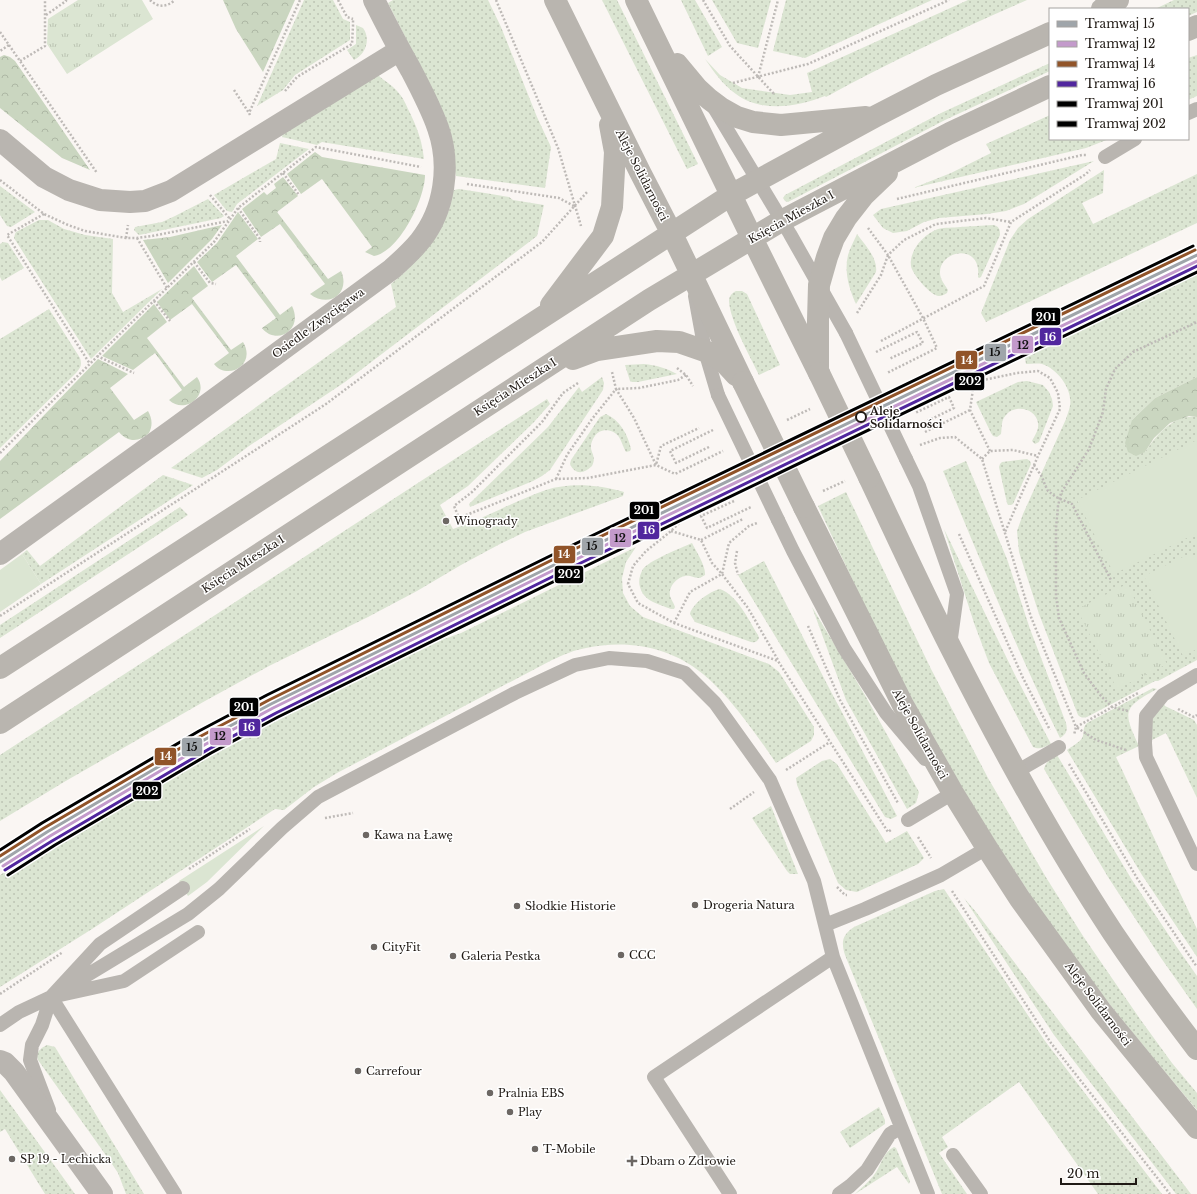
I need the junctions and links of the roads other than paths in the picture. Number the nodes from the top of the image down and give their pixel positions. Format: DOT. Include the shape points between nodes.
graph roads {
  1 [pos="374,0"];
  2 [pos="556,0"];
  3 [pos="636,0"];
  4 [pos="1118,0"];
  5 [pos="1104,8"];
  6 [pos="1049,33"];
  7 [pos="655,39"];
  8 [pos="400,50"];
  9 [pos="1049,86"];
  10 [pos="709,99"];
  11 [pos="608,106"];
  12 [pos="876,116"];
  13 [pos="0,140"];
  14 [pos="1134,140"];
  15 [pos="1105,156"];
  16 [pos="900,159"];
  17 [pos="758,180"];
  18 [pos="731,195"];
  19 [pos="782,221"];
  20 [pos="672,234"];
  21 [pos="752,238"];
  22 [pos="691,274"];
  23 [pos="819,285"];
  24 [pos="543,316"];
  25 [pos="813,349"];
  26 [pos="706,351"];
  27 [pos="535,374"];
  28 [pos="743,382"];
  29 [pos="0,554"];
  30 [pos="950,646"];
  31 [pos="0,668"];
  32 [pos="1197,675"];
  33 [pos="0,723"];
  34 [pos="1059,747"];
  35 [pos="1016,772"];
  36 [pos="953,793"];
  37 [pos="908,820"];
  38 [pos="987,848"];
  39 [pos="1197,864"];
  40 [pos="183,888"];
  41 [pos="825,924"];
  42 [pos="198,932"];
  43 [pos="833,958"];
  44 [pos="51,997"];
  45 [pos="0,1025"];
  46 [pos="1197,1049"];
  47 [pos="0,1061"];
  48 [pos="1197,1128"];
  49 [pos="896,1131"];
  50 [pos="58,1134"];
  51 [pos="953,1155"];
  52 [pos="102,1194"];
  53 [pos="175,1194"];
  54 [pos="730,1194"];
  55 [pos="839,1194"];
  56 [pos="928,1194"];
  57 [pos="981,1194"];
  1 -- 8 [label="street, Osiedle Zwycięstwa"];
  2 -- 11 [label="street, Aleje Solidarności"];
  3 -- 7 [label="street"];
  4 -- 5 [label="street"];
  6 -- 12 [label="street" via="936,85"];
  7 -- 10 [label="street"];
  7 -- 18 [label="street"];
  8 -- 13 [label="street" via="171,191 145,201 100,200 69,190 44,177"];
  8 -- 29 [label="street, Osiedle Zwycięstwa" via="431,110 444,153 445,178 440,202 430,225 410,254"];
  9 -- 16 [label="street, Księcia Mieszka I"];
  10 -- 12 [label="street" via="737,117 767,124 781,125"];
  10 -- 17 [label="lane"];
  11 -- 20 [label="street, Aleje Solidarności"];
  11 -- 24 [label="street" via="615,152 612,207 603,236"];
  12 -- 17 [label="street"];
  14 -- 15 [label="lane"];
  16 -- 19 [label="street, Księcia Mieszka I"];
  16 -- 23 [label="street" via="864,195 846,218 832,244"];
  17 -- 18 [label="street"];
  17 -- 19 [label="lane"];
  18 -- 20 [label="street"];
  18 -- 21 [label="street"];
  19 -- 21 [label="street, Księcia Mieszka I"];
  19 -- 23 [label="lane"];
  20 -- 22 [label="street, Aleje Solidarności"];
  20 -- 24 [label="street"];
  21 -- 22 [label="street, Księcia Mieszka I"];
  21 -- 25 [label="street"];
  22 -- 26 [label="lane"];
  22 -- 27 [label="street, Księcia Mieszka I"];
  22 -- 28 [label="street, Aleje Solidarności"];
  23 -- 25 [label="street" via="818,320"];
  23 -- 30 [label="lane, bridge" via="846,333 919,486 957,594"];
  24 -- 31 [label="street"];
  25 -- 30 [label="street, bridge" via="818,373 859,478"];
  26 -- 27 [label="street" via="680,342 657,341 597,350"];
  26 -- 28 [label="street" via="724,362"];
  26 -- 36 [label="lane, bridge" via="718,395 792,551 844,648 886,713"];
  27 -- 33 [label="street, Księcia Mieszka I"];
  28 -- 36 [label="street, Aleje Solidarności, bridge" via="903,705"];
  30 -- 35 [label="street"];
  32 -- 39 [label="lane" via="1163,695 1146,716 1145,743 1146,757"];
  34 -- 35 [label="lane"];
  35 -- 46 [label="street" via="1112,932"];
  36 -- 37 [label="lane"];
  36 -- 38 [label="street, Aleje Solidarności"];
  38 -- 41 [label="lane" via="941,874 865,910"];
  38 -- 48 [label="street, Aleje Solidarności" via="1020,900 1101,1011"];
  40 -- 44 [label="lane" via="100,944"];
  41 -- 43 [label="lane"];
  41 -- 44 [label="lane" via="814,881 770,780 715,703 685,673 647,661 609,658 575,665 515,693 318,797 219,889 188,914"];
  42 -- 44 [label="lane" via="124,981"];
  43 -- 49 [label="lane"];
  43 -- 54 [label="lane" via="654,1077"];
  44 -- 45 [label="lane" via="19,1012"];
  44 -- 50 [label="lane" via="32,1045 30,1060"];
  44 -- 53 [label="lane"];
  47 -- 50 [label="street" via="14,1072"];
  49 -- 55 [label="lane" via="867,1170"];
  49 -- 56 [label="lane"];
  50 -- 52 [label="street"];
  51 -- 57 [label="lane"];
}
